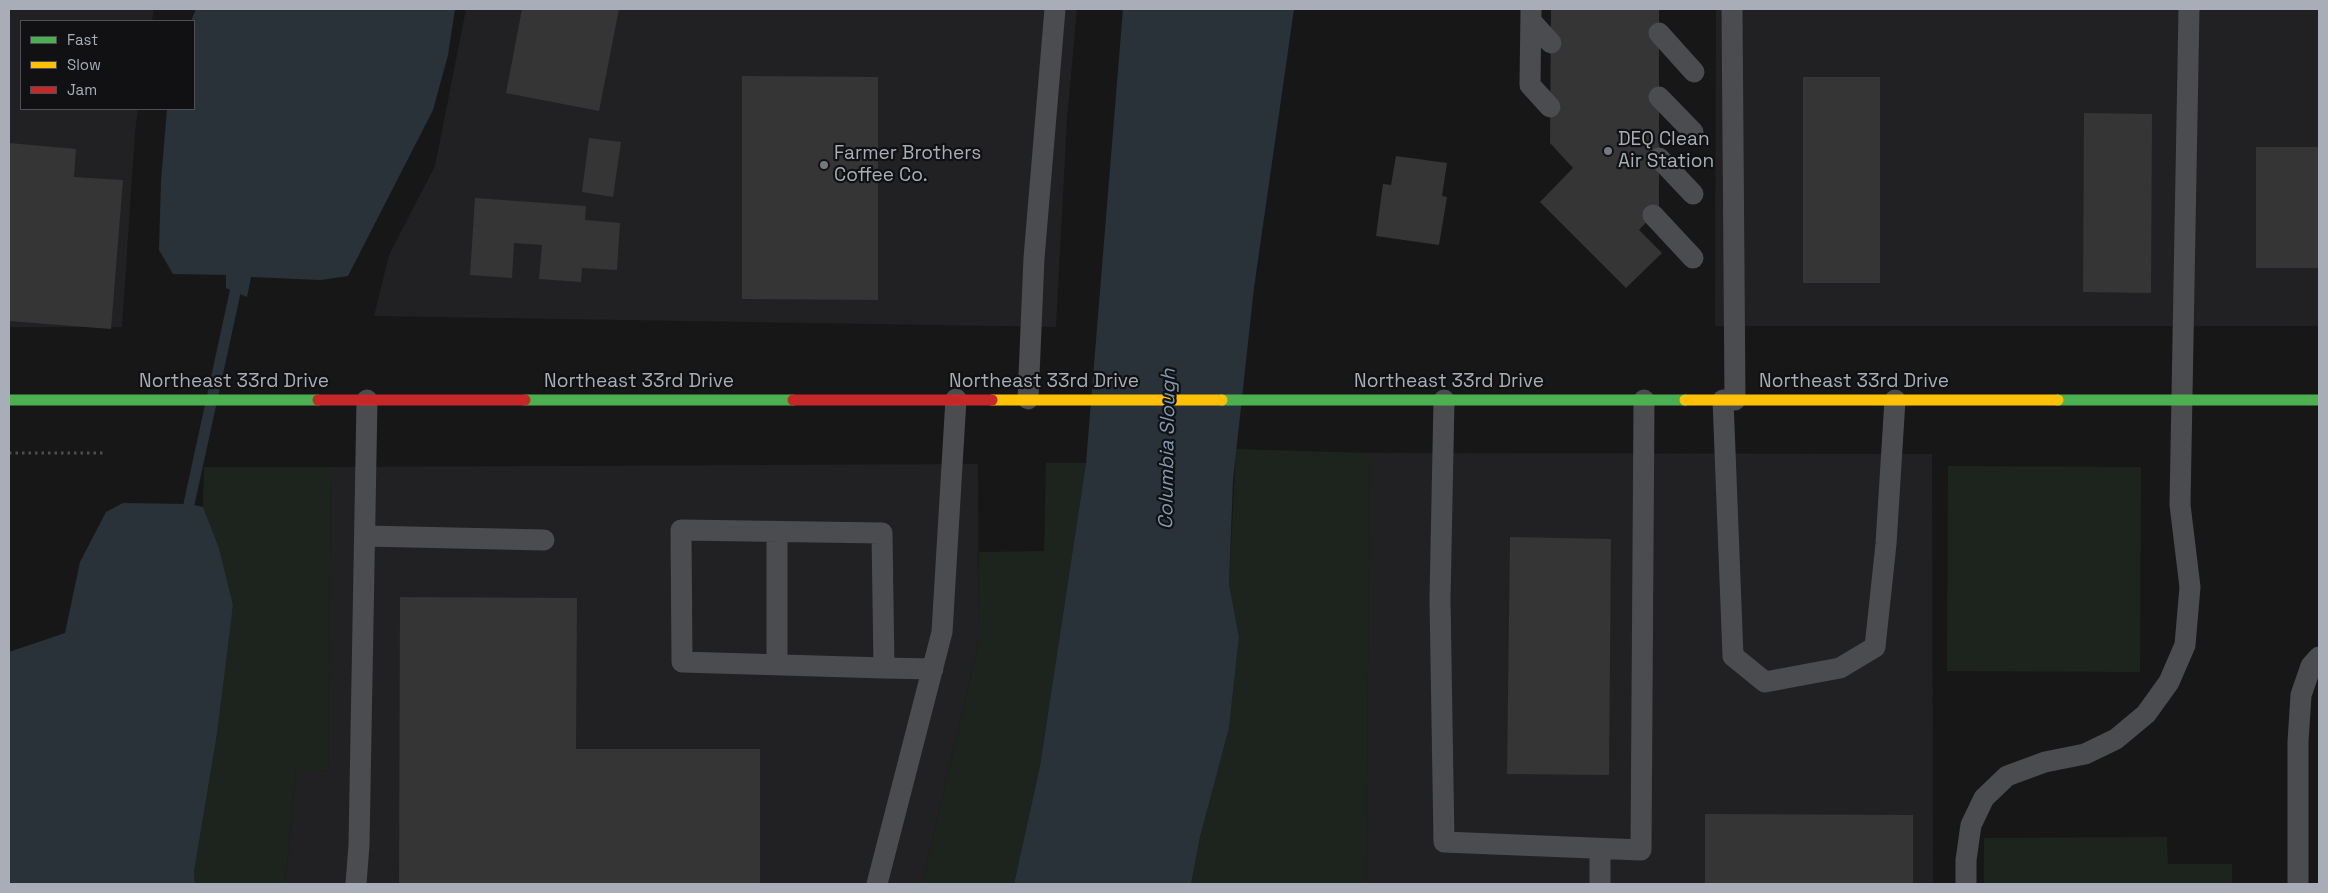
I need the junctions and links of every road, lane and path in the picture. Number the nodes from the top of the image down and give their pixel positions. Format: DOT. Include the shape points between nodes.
graph roads {
  1 [pos="1055,9"];
  2 [pos="1732,9"];
  3 [pos="2189,9"];
  4 [pos="1531,15"];
  5 [pos="1658,33"];
  6 [pos="1551,43"];
  7 [pos="1694,72"];
  8 [pos="1659,97"];
  9 [pos="1550,106"];
  10 [pos="1693,132"];
  11 [pos="1659,158"];
  12 [pos="1693,194"];
  13 [pos="1653,216"];
  14 [pos="1693,258"];
  15 [pos="956,399"];
  16 [pos="1028,399"];
  17 [pos="9,400"];
  18 [pos="367,400"];
  19 [pos="1444,400"];
  20 [pos="1644,400"];
  21 [pos="1729,400"];
  22 [pos="1895,400"];
  23 [pos="2181,400"];
  24 [pos="2319,400"];
  25 [pos="9,453"];
  26 [pos="105,453"];
  27 [pos="777,532"];
  28 [pos="365,536"];
  29 [pos="544,540"];
  30 [pos="2319,657"];
  31 [pos="777,665"];
  32 [pos="884,668"];
  33 [pos="933,669"];
  34 [pos="1600,849"];
  35 [pos="356,884"];
  36 [pos="877,884"];
  37 [pos="1600,884"];
  38 [pos="1966,884"];
  39 [pos="2298,884"];
  1 -- 16 [label="lane" via="1034,258"];
  2 -- 21 [label="lane"];
  3 -- 23 [label="lane"];
  4 -- 6 [label="lane"];
  4 -- 9 [label="lane" via="1530,85"];
  5 -- 7 [label="lane"];
  8 -- 10 [label="lane"];
  11 -- 12 [label="lane"];
  13 -- 14 [label="lane"];
  15 -- 16 [label="main road, Northeast 33rd Drive"];
  15 -- 18 [label="main road, Northeast 33rd Drive"];
  15 -- 33 [label="lane" via="942,632"];
  16 -- 19 [label="main road, Northeast 33rd Drive"];
  17 -- 18 [label="main road, Northeast 33rd Drive"];
  18 -- 28 [label="lane"];
  19 -- 20 [label="main road, Northeast 33rd Drive"];
  19 -- 34 [label="lane" via="1440,599 1444,842"];
  20 -- 21 [label="main road, Northeast 33rd Drive"];
  20 -- 34 [label="lane" via="1641,850"];
  21 -- 22 [label="main road, Northeast 33rd Drive"];
  21 -- 22 [label="lane" via="1733,656 1765,682 1840,668 1875,647 1886,544"];
  22 -- 23 [label="main road, Northeast 33rd Drive"];
  23 -- 24 [label="main road, Northeast 33rd Drive"];
  23 -- 38 [label="lane" via="2180,505 2190,587 2186,644 2169,682 2146,714 2116,739 2085,754 2045,762 2007,776 1984,798 1971,825"];
  25 -- 26 [label="path"];
  27 -- 31 [label="lane"];
  27 -- 31 [label="lane" via="681,530 682,662"];
  27 -- 32 [label="lane" via="882,532"];
  28 -- 29 [label="lane"];
  28 -- 35 [label="lane"];
  30 -- 39 [label="lane" via="2311,666 2301,695"];
  31 -- 32 [label="lane"];
  32 -- 33 [label="lane"];
  33 -- 36 [label="lane"];
  34 -- 37 [label="lane"];
}
